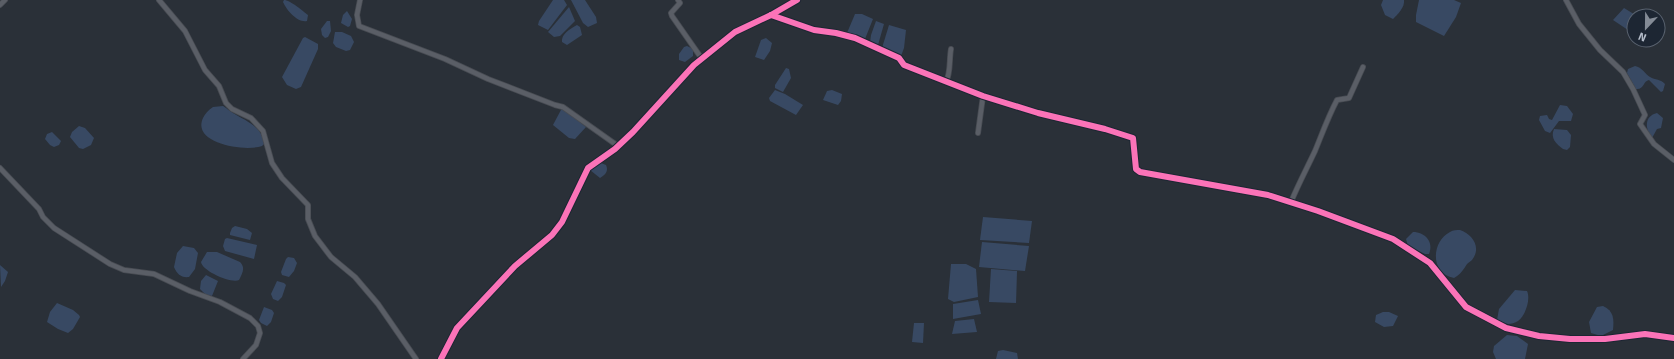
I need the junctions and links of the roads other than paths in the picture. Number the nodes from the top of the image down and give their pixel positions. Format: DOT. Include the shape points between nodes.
graph roads {
  1 [pos="5,0"];
  2 [pos="159,0"];
  3 [pos="360,0"];
  4 [pos="678,0"];
  5 [pos="797,0"];
  6 [pos="1566,0"];
  7 [pos="0,5"];
  8 [pos="771,15"];
  9 [pos="951,49"];
  10 [pos="702,59"];
  11 [pos="1362,68"];
  12 [pos="946,82"];
  13 [pos="983,96"];
  14 [pos="978,134"];
  15 [pos="618,146"];
  16 [pos="1674,160"];
  17 [pos="0,168"];
  18 [pos="1291,202"];
  19 [pos="1674,338"];
  20 [pos="243,359"];
  21 [pos="416,359"];
  22 [pos="441,359"];
  1 -- 7 [label="street"];
  2 -- 21 [label="street" via="185,32 205,70 219,86 226,103 251,118 263,131 272,163 308,206 308,219 315,236 331,257 352,274 373,298"];
  3 -- 15 [label="street" via="357,15 359,26 445,59 488,79 563,106"];
  4 -- 10 [label="street" via="680,3 671,13 672,16"];
  5 -- 8 [label="street"];
  6 -- 16 [label="street" via="1579,24 1600,50 1623,72 1645,115 1640,124 1654,144"];
  8 -- 10 [label="street" via="736,32"];
  8 -- 12 [label="street" via="814,30 836,32 854,38 899,58 904,65"];
  9 -- 12 [label="street" via="949,76"];
  10 -- 15 [label="street"];
  11 -- 18 [label="street" via="1348,98 1337,100 1326,120"];
  12 -- 13 [label="street"];
  13 -- 14 [label="street"];
  13 -- 18 [label="street" via="1133,138 1136,168 1140,172 1268,195"];
  15 -- 22 [label="street" via="588,168 562,222 552,235 515,266 457,328"];
  17 -- 20 [label="street" via="54,228 110,264 124,270 154,274 220,302 250,318 258,326 260,333 256,345"];
  18 -- 19 [label="street" via="1393,239 1430,263 1466,308 1506,328 1539,336 1570,339 1605,339 1644,334"];
}
